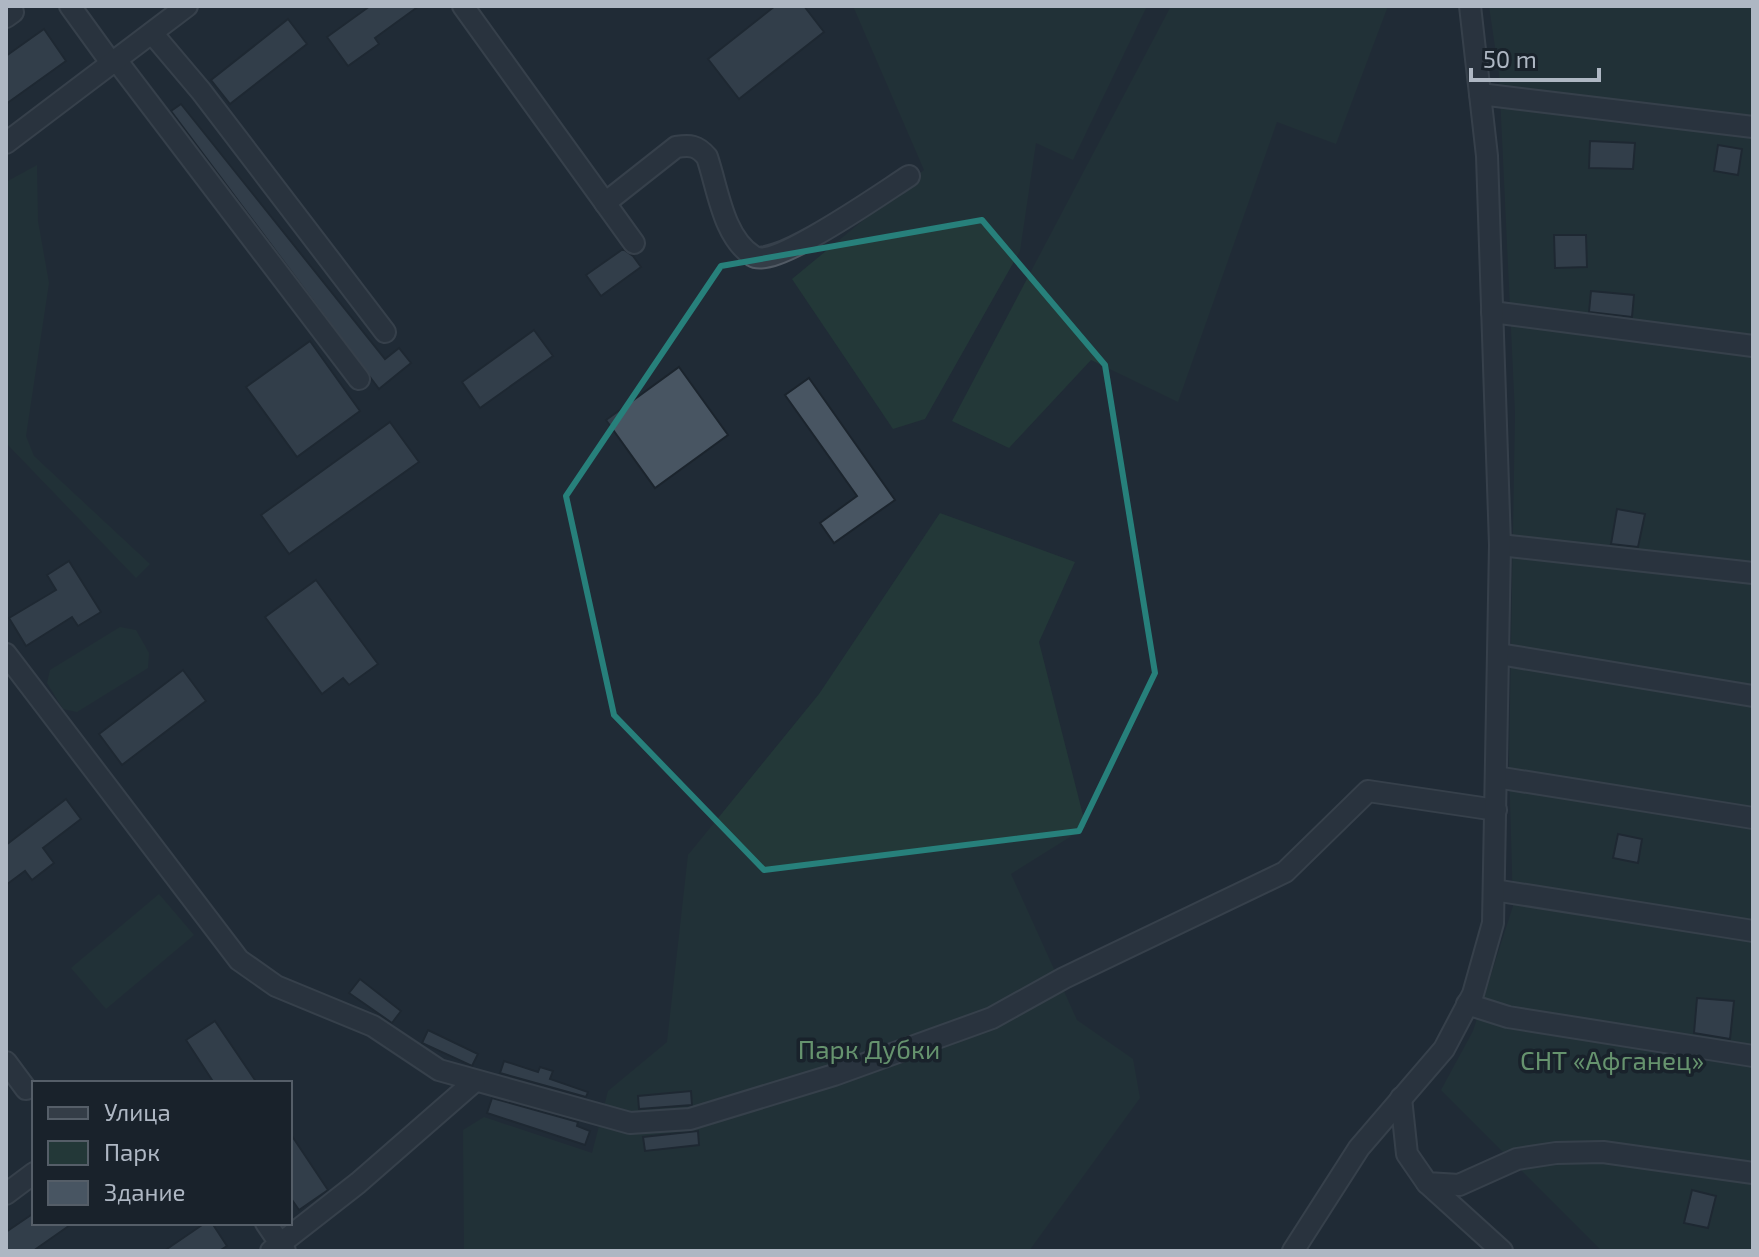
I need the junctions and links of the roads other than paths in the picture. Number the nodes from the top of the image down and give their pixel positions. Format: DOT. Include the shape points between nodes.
graph roads {
  1 [pos="70,6"];
  2 [pos="187,6"];
  3 [pos="463,6"];
  4 [pos="1470,6"];
  5 [pos="152,33"];
  6 [pos="114,62"];
  7 [pos="1480,94"];
  8 [pos="1753,127"];
  9 [pos="6,143"];
  10 [pos="909,176"];
  11 [pos="605,203"];
  12 [pos="634,243"];
  13 [pos="1492,312"];
  14 [pos="385,332"];
  15 [pos="1753,346"];
  16 [pos="359,379"];
  17 [pos="1500,545"];
  18 [pos="1753,573"];
  19 [pos="6,654"];
  20 [pos="1499,654"];
  21 [pos="1753,696"];
  22 [pos="1496,777"];
  23 [pos="1496,810"];
  24 [pos="1753,818"];
  25 [pos="1494,890"];
  26 [pos="1753,931"];
  27 [pos="1467,1004"];
  28 [pos="1753,1056"];
  29 [pos="6,1062"];
  30 [pos="475,1081"];
  31 [pos="26,1089"];
  32 [pos="1401,1098"];
  33 [pos="1753,1173"];
  34 [pos="32,1174"];
  35 [pos="1427,1183"];
  36 [pos="6,1194"];
  37 [pos="267,1225"];
  38 [pos="278,1249"];
  39 [pos="1293,1251"];
  40 [pos="1502,1251"];
  1 -- 6 [label="street"];
  2 -- 5 [label="street"];
  3 -- 11 [label="street"];
  4 -- 7 [label="street"];
  5 -- 6 [label="street"];
  5 -- 14 [label="street"];
  6 -- 9 [label="street"];
  6 -- 16 [label="street"];
  7 -- 8 [label="street"];
  7 -- 13 [label="street"];
  10 -- 11 [label="street" via="784,254 759,259 727,222 700,148 676,147"];
  11 -- 12 [label="street"];
  13 -- 15 [label="street"];
  13 -- 17 [label="street"];
  17 -- 18 [label="street"];
  17 -- 20 [label="street"];
  19 -- 30 [label="street" via="252,972 373,1026 439,1070"];
  20 -- 21 [label="street"];
  20 -- 22 [label="street"];
  22 -- 23 [label="street"];
  22 -- 24 [label="street"];
  23 -- 25 [label="street"];
  23 -- 30 [label="street" via="1368,791 1285,872 992,1018 690,1119 630,1123"];
  25 -- 26 [label="street"];
  25 -- 27 [label="street" via="1493,923"];
  27 -- 28 [label="street" via="1508,1017"];
  27 -- 32 [label="street" via="1444,1049"];
  29 -- 31 [label="street"];
  30 -- 38 [label="street"];
  32 -- 35 [label="street" via="1407,1154"];
  32 -- 39 [label="street" via="1359,1148"];
  33 -- 35 [label="street" via="1603,1152 1556,1153 1517,1159 1459,1185"];
  34 -- 36 [label="street"];
  35 -- 40 [label="street"];
  37 -- 38 [label="street"];
}
